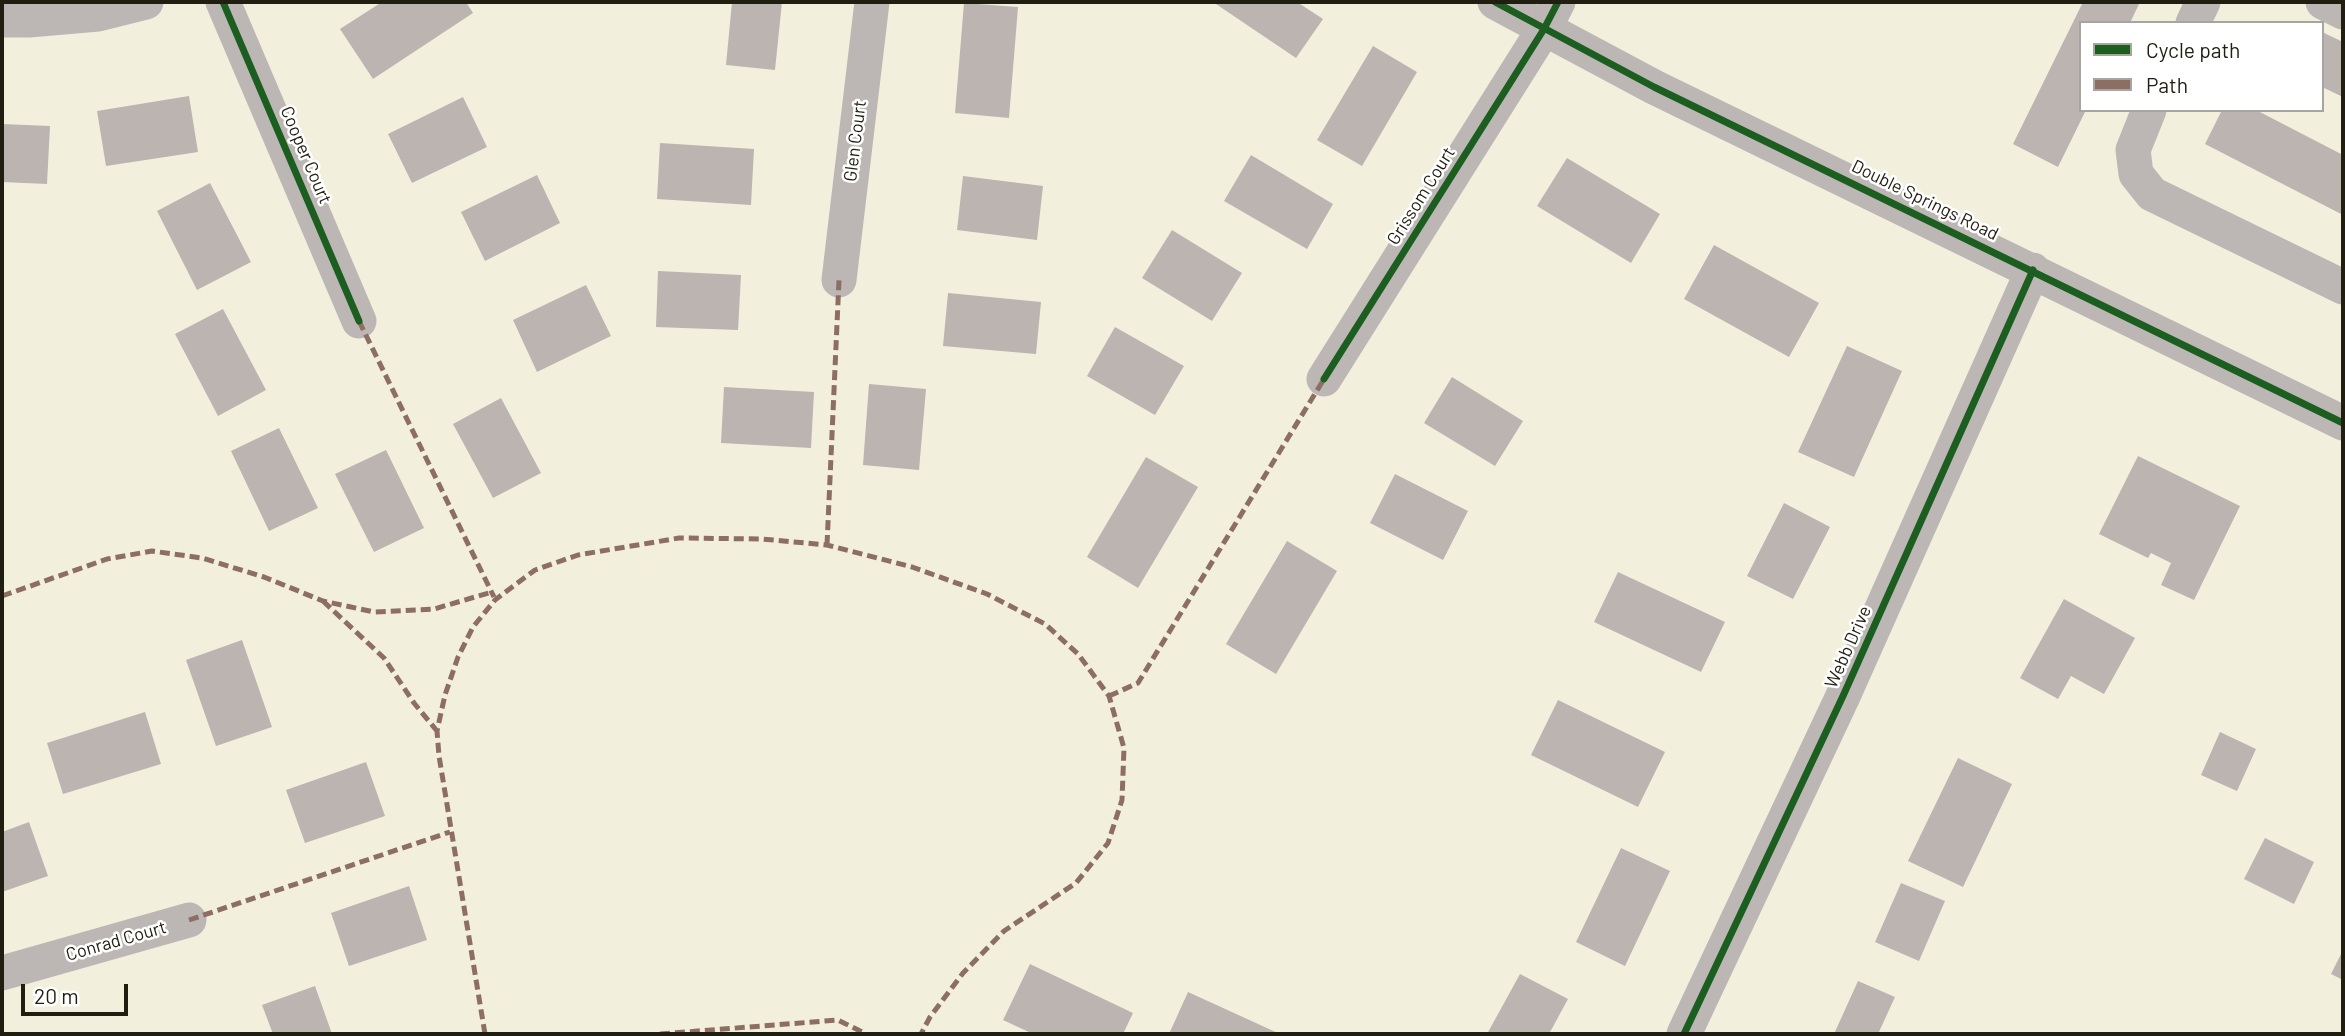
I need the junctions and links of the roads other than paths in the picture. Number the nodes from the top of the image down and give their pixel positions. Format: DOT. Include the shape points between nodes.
graph roads {
  1 [pos="146,2"];
  2 [pos="223,2"];
  3 [pos="872,2"];
  4 [pos="1494,2"];
  5 [pos="2203,2"];
  6 [pos="2323,2"];
  7 [pos="2343,12"];
  8 [pos="1551,15"];
  9 [pos="2,20"];
  10 [pos="2194,21"];
  11 [pos="2148,112"];
  12 [pos="2033,270"];
  13 [pos="839,280"];
  14 [pos="2343,287"];
  15 [pos="359,321"];
  16 [pos="1324,379"];
  17 [pos="2343,423"];
  18 [pos="189,920"];
  19 [pos="2,973"];
  20 [pos="1684,1034"];
  1 -- 9 [label="street" via="98,14"];
  2 -- 15 [label="street, Cooper Court"];
  3 -- 13 [label="street, Glen Court"];
  4 -- 8 [label="street, Double Springs Road"];
  5 -- 10 [label="street"];
  6 -- 7 [label="street"];
  8 -- 12 [label="street, Double Springs Road" via="1654,87"];
  8 -- 16 [label="street, Grissom Court"];
  11 -- 14 [label="street" via="2133,149 2136,174 2152,194"];
  12 -- 17 [label="street, Double Springs Road"];
  12 -- 20 [label="street, Webb Drive" via="1843,696"];
  18 -- 19 [label="street, Conrad Court"];
}
